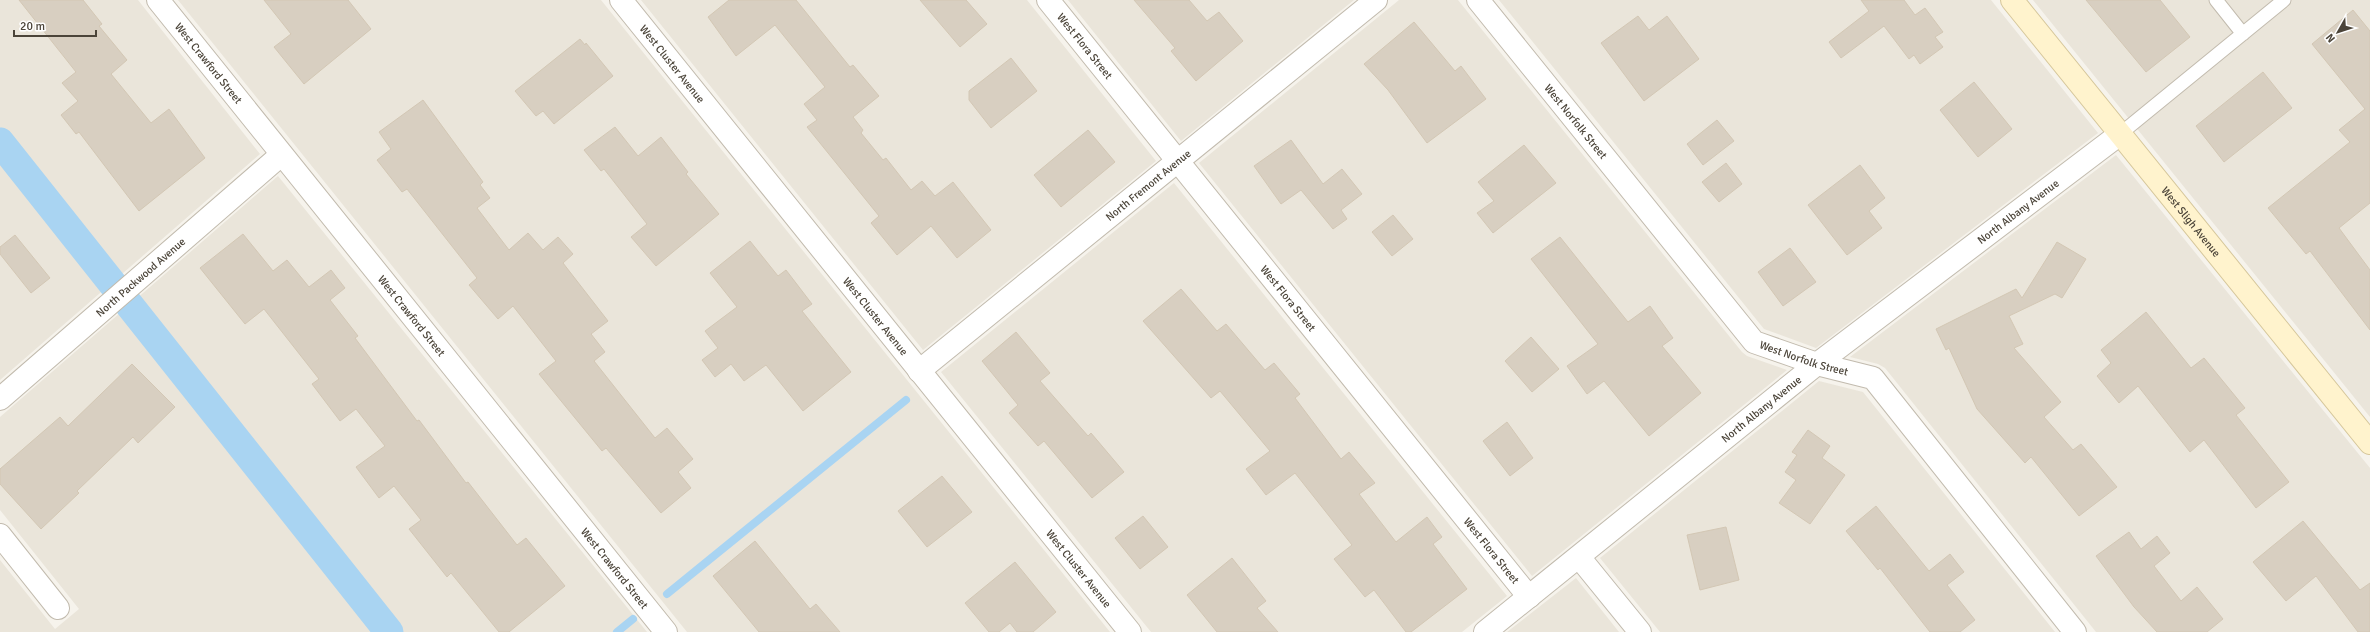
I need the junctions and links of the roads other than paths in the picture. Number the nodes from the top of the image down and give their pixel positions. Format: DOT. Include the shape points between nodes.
graph roads {
  1 [pos="158,0"];
  2 [pos="621,0"];
  3 [pos="1048,0"];
  4 [pos="1376,0"];
  5 [pos="1478,0"];
  6 [pos="2012,0"];
  7 [pos="2216,0"];
  8 [pos="2284,0"];
  9 [pos="2243,34"];
  10 [pos="2120,134"];
  11 [pos="281,155"];
  12 [pos="1178,162"];
  13 [pos="1817,364"];
  14 [pos="919,371"];
  15 [pos="0,399"];
  16 [pos="2370,443"];
  17 [pos="0,535"];
  18 [pos="1579,557"];
  19 [pos="1529,597"];
  20 [pos="58,608"];
  21 [pos="666,632"];
  22 [pos="1130,632"];
  23 [pos="1485,632"];
  24 [pos="1640,632"];
  25 [pos="2075,632"];
  1 -- 11 [label="street, West Crawford Street"];
  2 -- 14 [label="street, West Cluster Avenue"];
  3 -- 12 [label="street, West Flora Street"];
  4 -- 12 [label="street, North Fremont Avenue"];
  5 -- 13 [label="street, West Norfolk Street" via="1754,342"];
  6 -- 10 [label="main road, West Sligh Avenue"];
  7 -- 9 [label="lane"];
  8 -- 9 [label="lane"];
  9 -- 10 [label="lane"];
  10 -- 13 [label="street, North Albany Avenue"];
  10 -- 16 [label="main road, West Sligh Avenue"];
  11 -- 15 [label="street, North Packwood Avenue"];
  11 -- 21 [label="street, West Crawford Street"];
  12 -- 14 [label="street, North Fremont Avenue"];
  12 -- 19 [label="street, West Flora Street"];
  13 -- 18 [label="street, North Albany Avenue"];
  13 -- 25 [label="street, West Norfolk Street" via="1873,378"];
  14 -- 22 [label="street, West Cluster Avenue"];
  17 -- 20 [label="street"];
  18 -- 19 [label="street, North Albany Avenue"];
  18 -- 24 [label="street"];
  19 -- 23 [label="street, North Albany Avenue"];
}
